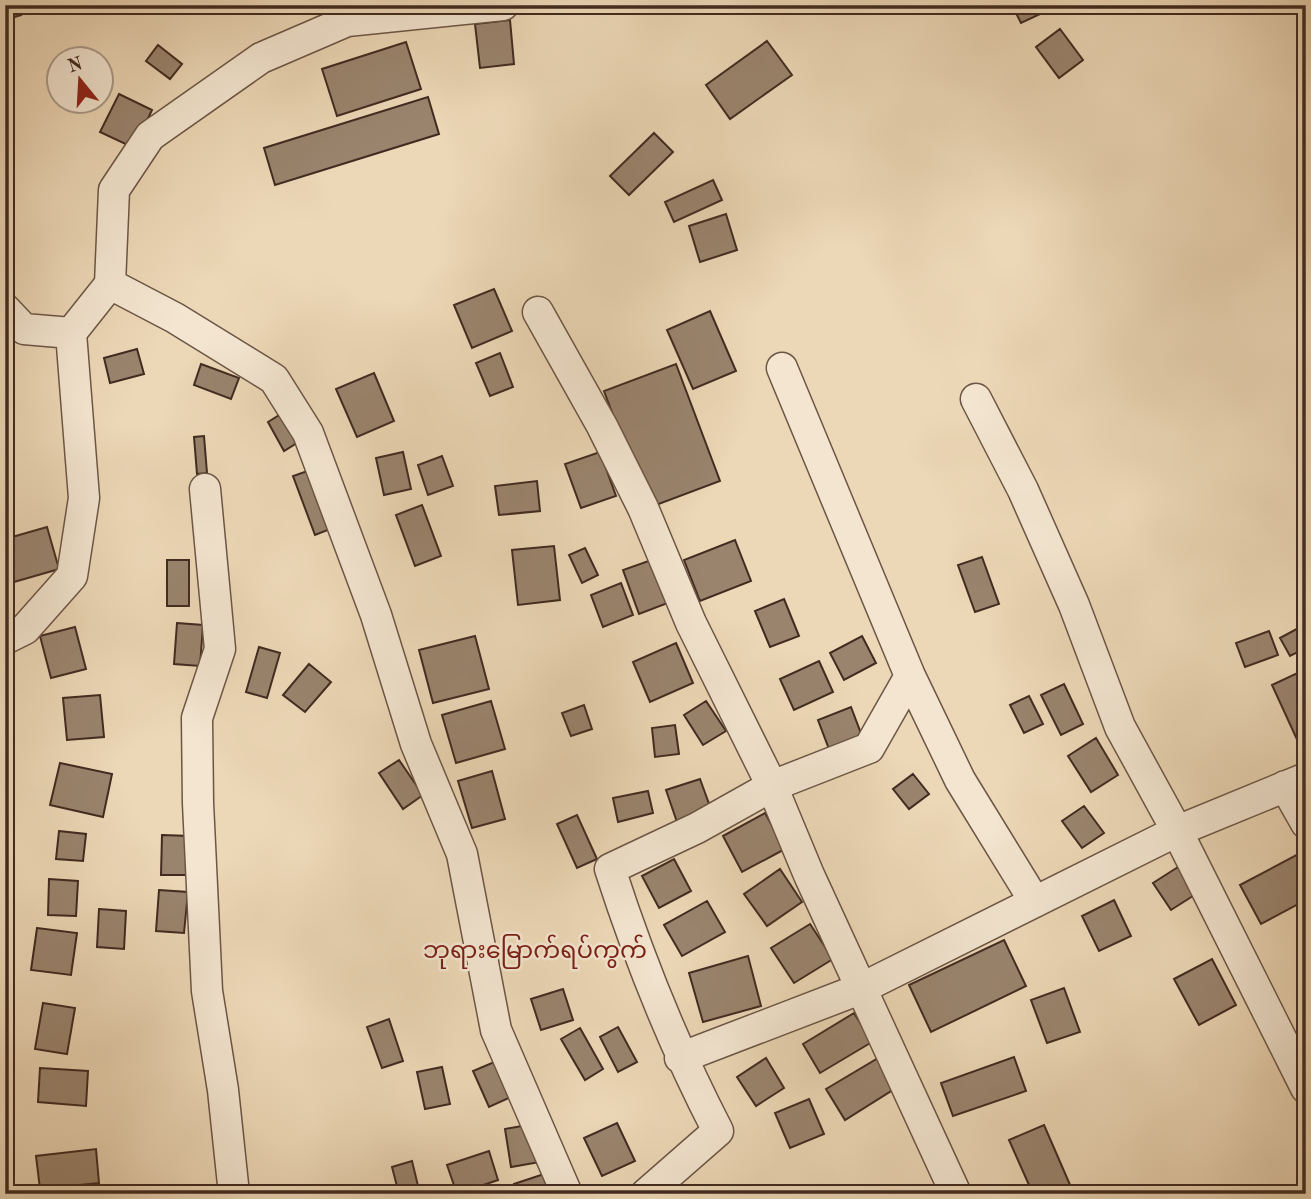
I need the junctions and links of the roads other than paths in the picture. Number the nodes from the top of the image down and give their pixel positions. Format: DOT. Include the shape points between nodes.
graph roads {
  1 [pos="503,5"];
  2 [pos="110,284"];
  3 [pos="5,309"];
  4 [pos="538,312"];
  5 [pos="71,333"];
  6 [pos="782,368"];
  7 [pos="975,399"];
  8 [pos="205,489"];
  9 [pos="5,639"];
  10 [pos="910,676"];
  11 [pos="1295,782"];
  12 [pos="772,786"];
  13 [pos="1306,824"];
  14 [pos="1177,831"];
  15 [pos="1035,902"];
  16 [pos="860,989"];
  17 [pos="680,1058"];
  18 [pos="1306,1088"];
  19 [pos="234,1194"];
  20 [pos="567,1194"];
  21 [pos="646,1194"];
  22 [pos="956,1194"];
  1 -- 2 [label="street" via="347,21 261,58 215,89 150,136 114,190"];
  2 -- 5 [label="street"];
  2 -- 20 [label="street" via="274,379 308,433 376,615 415,744 462,854 496,1030"];
  3 -- 5 [label="street" via="24,329"];
  4 -- 12 [label="street" via="643,508 691,623"];
  5 -- 9 [label="street" via="85,498 72,576 25,629"];
  6 -- 10 [label="street"];
  7 -- 14 [label="street" via="1069,592 1120,727"];
  8 -- 19 [label="street" via="220,649 197,718 198,803 207,991"];
  10 -- 12 [label="street" via="869,748"];
  10 -- 15 [label="street" via="960,780"];
  11 -- 13 [label="street"];
  11 -- 14 [label="street"];
  12 -- 16 [label="street"];
  12 -- 17 [label="street" via="610,869"];
  14 -- 15 [label="street"];
  14 -- 18 [label="street"];
  15 -- 16 [label="street"];
  16 -- 17 [label="street"];
  16 -- 22 [label="street"];
  17 -- 21 [label="street" via="718,1130"];
}
